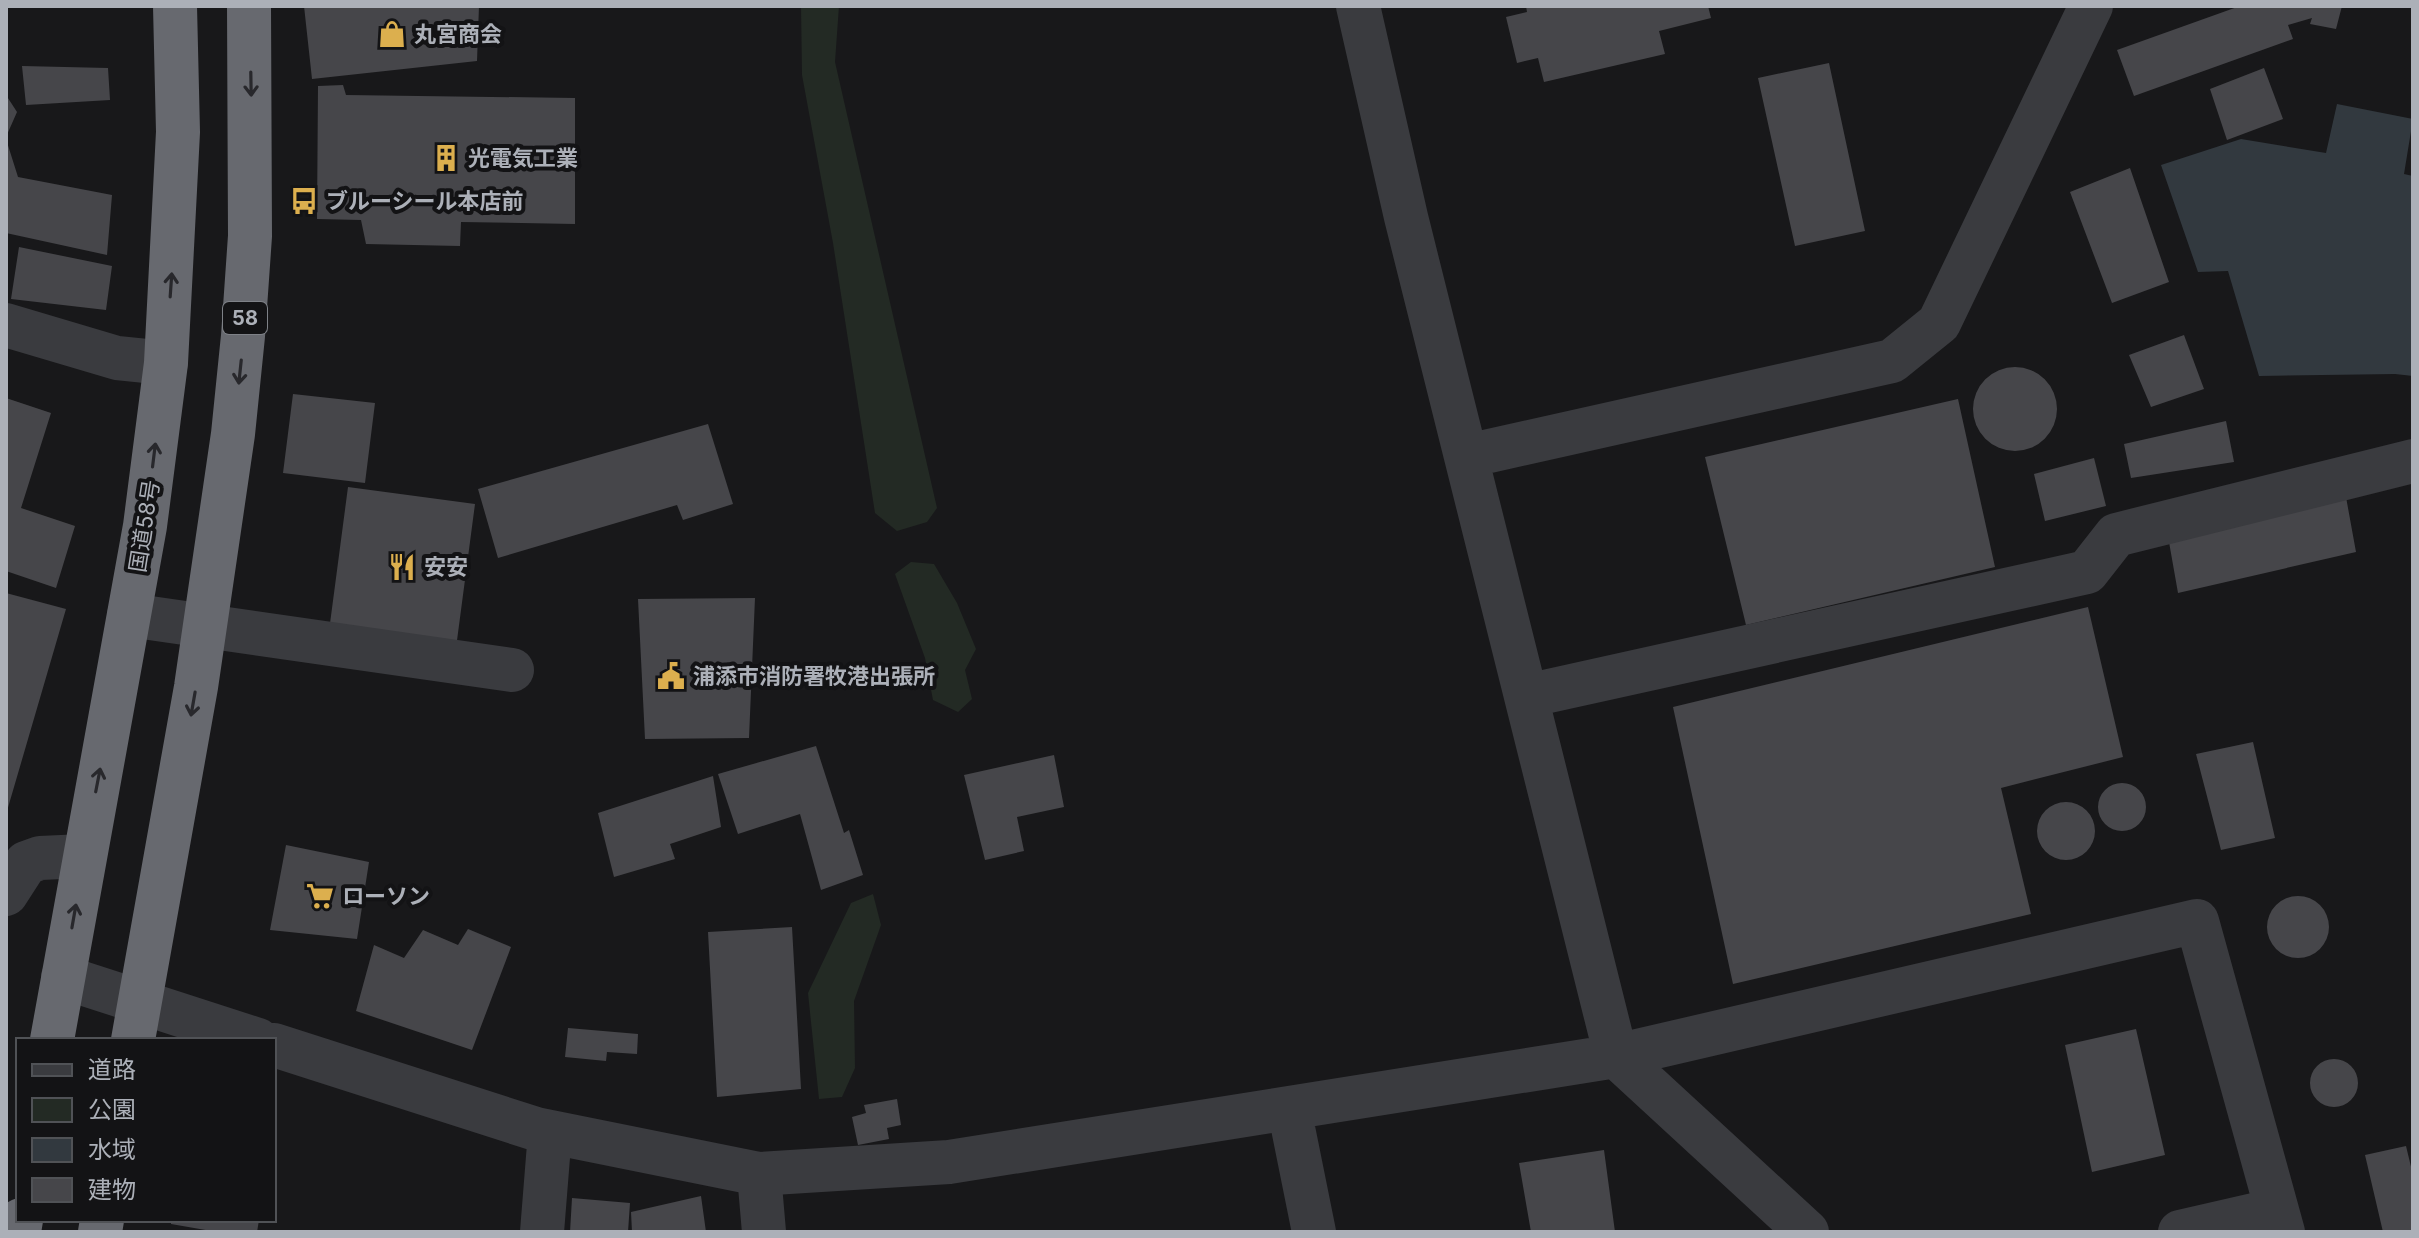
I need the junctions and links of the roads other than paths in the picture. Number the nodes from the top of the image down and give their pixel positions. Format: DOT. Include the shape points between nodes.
graph roads {
  1 [pos="175,6"];
  2 [pos="249,6"];
  3 [pos="1358,6"];
  4 [pos="2091,6"];
  5 [pos="6,325"];
  6 [pos="166,363"];
  7 [pos="1467,456"];
  8 [pos="2413,461"];
  9 [pos="129,615"];
  10 [pos="205,627"];
  11 [pos="512,670"];
  12 [pos="1526,696"];
  13 [pos="84,856"];
  14 [pos="6,894"];
  15 [pos="63,977"];
  16 [pos="136,1020"];
  17 [pos="52,1038"];
  18 [pos="246,1038"];
  19 [pos="276,1046"];
  20 [pos="1616,1056"];
  21 [pos="1289,1108"];
  22 [pos="550,1132"];
  23 [pos="759,1174"];
  24 [pos="2280,1221"];
  25 [pos="542,1232"];
  26 [pos="764,1232"];
  27 [pos="1314,1232"];
  28 [pos="1807,1232"];
  29 [pos="2180,1232"];
  6 -- 1 [label="highway, 国道58号, one-way" via="178,132"];
  2 -- 10 [label="highway, 58, one-way" via="250,206 243,336"];
  3 -- 7 [label="street"];
  4 -- 7 [label="street" via="1939,323 1892,361"];
  5 -- 6 [label="street" via="117,358"];
  9 -- 6 [label="highway, 国道58号, one-way"];
  7 -- 12 [label="street"];
  8 -- 12 [label="street" via="2116,535 2087,572"];
  9 -- 10 [label="street"];
  13 -- 9 [label="highway, 国道58号, one-way"];
  10 -- 11 [label="street"];
  10 -- 16 [label="highway, 58, one-way"];
  12 -- 20 [label="street"];
  13 -- 14 [label="street" via="26,863"];
  15 -- 13 [label="highway, 国道58号, one-way"];
  15 -- 16 [label="street"];
  15 -- 17 [label="highway, 国道58号"];
  16 -- 18 [label="street"];
  19 -- 22 [label="street"];
  20 -- 21 [label="street"];
  20 -- 24 [label="street" via="2197,921"];
  20 -- 28 [label="street"];
  21 -- 23 [label="street" via="949,1162"];
  21 -- 27 [label="street"];
  22 -- 23 [label="street"];
  22 -- 25 [label="street"];
  23 -- 26 [label="street"];
  24 -- 29 [label="street"];
}
